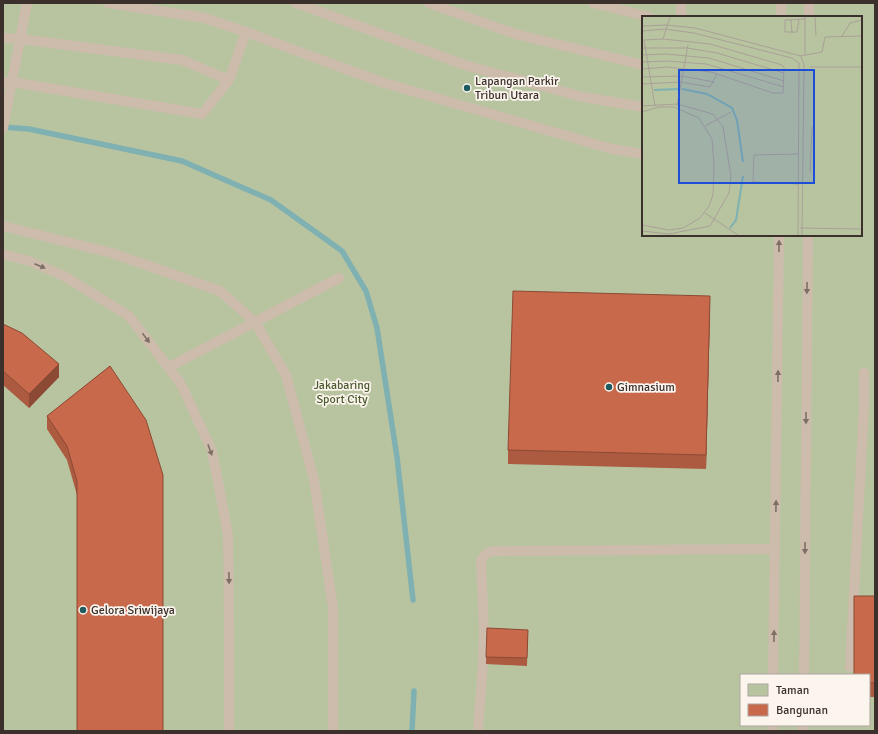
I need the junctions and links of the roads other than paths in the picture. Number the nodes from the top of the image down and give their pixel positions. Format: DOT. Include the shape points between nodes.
graph roads {
  1 [pos="27,3"];
  2 [pos="108,3"];
  3 [pos="296,3"];
  4 [pos="430,3"];
  5 [pos="593,3"];
  6 [pos="681,3"];
  7 [pos="781,3"];
  8 [pos="809,3"];
  9 [pos="645,16"];
  10 [pos="681,16"];
  11 [pos="781,16"];
  12 [pos="809,16"];
  13 [pos="246,32"];
  14 [pos="3,38"];
  15 [pos="20,39"];
  16 [pos="642,65"];
  17 [pos="229,80"];
  18 [pos="7,82"];
  19 [pos="642,107"];
  20 [pos="3,128"];
  21 [pos="642,154"];
  22 [pos="3,226"];
  23 [pos="779,236"];
  24 [pos="808,236"];
  25 [pos="3,254"];
  26 [pos="339,278"];
  27 [pos="255,322"];
  28 [pos="169,367"];
  29 [pos="864,373"];
  30 [pos="776,549"];
  31 [pos="850,667"];
  32 [pos="773,674"];
  33 [pos="804,674"];
  34 [pos="228,731"];
  35 [pos="333,731"];
  36 [pos="478,731"];
  1 -- 15 [label="lane"];
  2 -- 13 [label="lane" via="205,18"];
  3 -- 19 [label="lane" via="468,66 583,97"];
  4 -- 16 [label="lane" via="515,34"];
  5 -- 9 [label="lane"];
  6 -- 10 [label="lane"];
  7 -- 11 [label="lane"];
  8 -- 12 [label="lane"];
  13 -- 17 [label="lane"];
  13 -- 21 [label="lane" via="381,82 612,149"];
  14 -- 15 [label="lane"];
  15 -- 17 [label="lane" via="182,60"];
  15 -- 18 [label="lane"];
  17 -- 18 [label="lane" via="202,114"];
  18 -- 20 [label="lane"];
  22 -- 27 [label="lane" via="112,252 220,291"];
  30 -- 23 [label="lane, one-way"];
  24 -- 33 [label="lane, one-way"];
  25 -- 28 [label="lane, one-way" via="29,261 64,276 129,316"];
  26 -- 27 [label="lane"];
  27 -- 28 [label="lane"];
  27 -- 35 [label="lane" via="286,375 314,480 333,608"];
  28 -- 34 [label="lane, one-way" via="181,384 212,451 228,534"];
  29 -- 31 [label="lane"];
  32 -- 30 [label="lane, one-way"];
  30 -- 36 [label="lane" via="490,551 484,554 481,561 483,663"];
}
